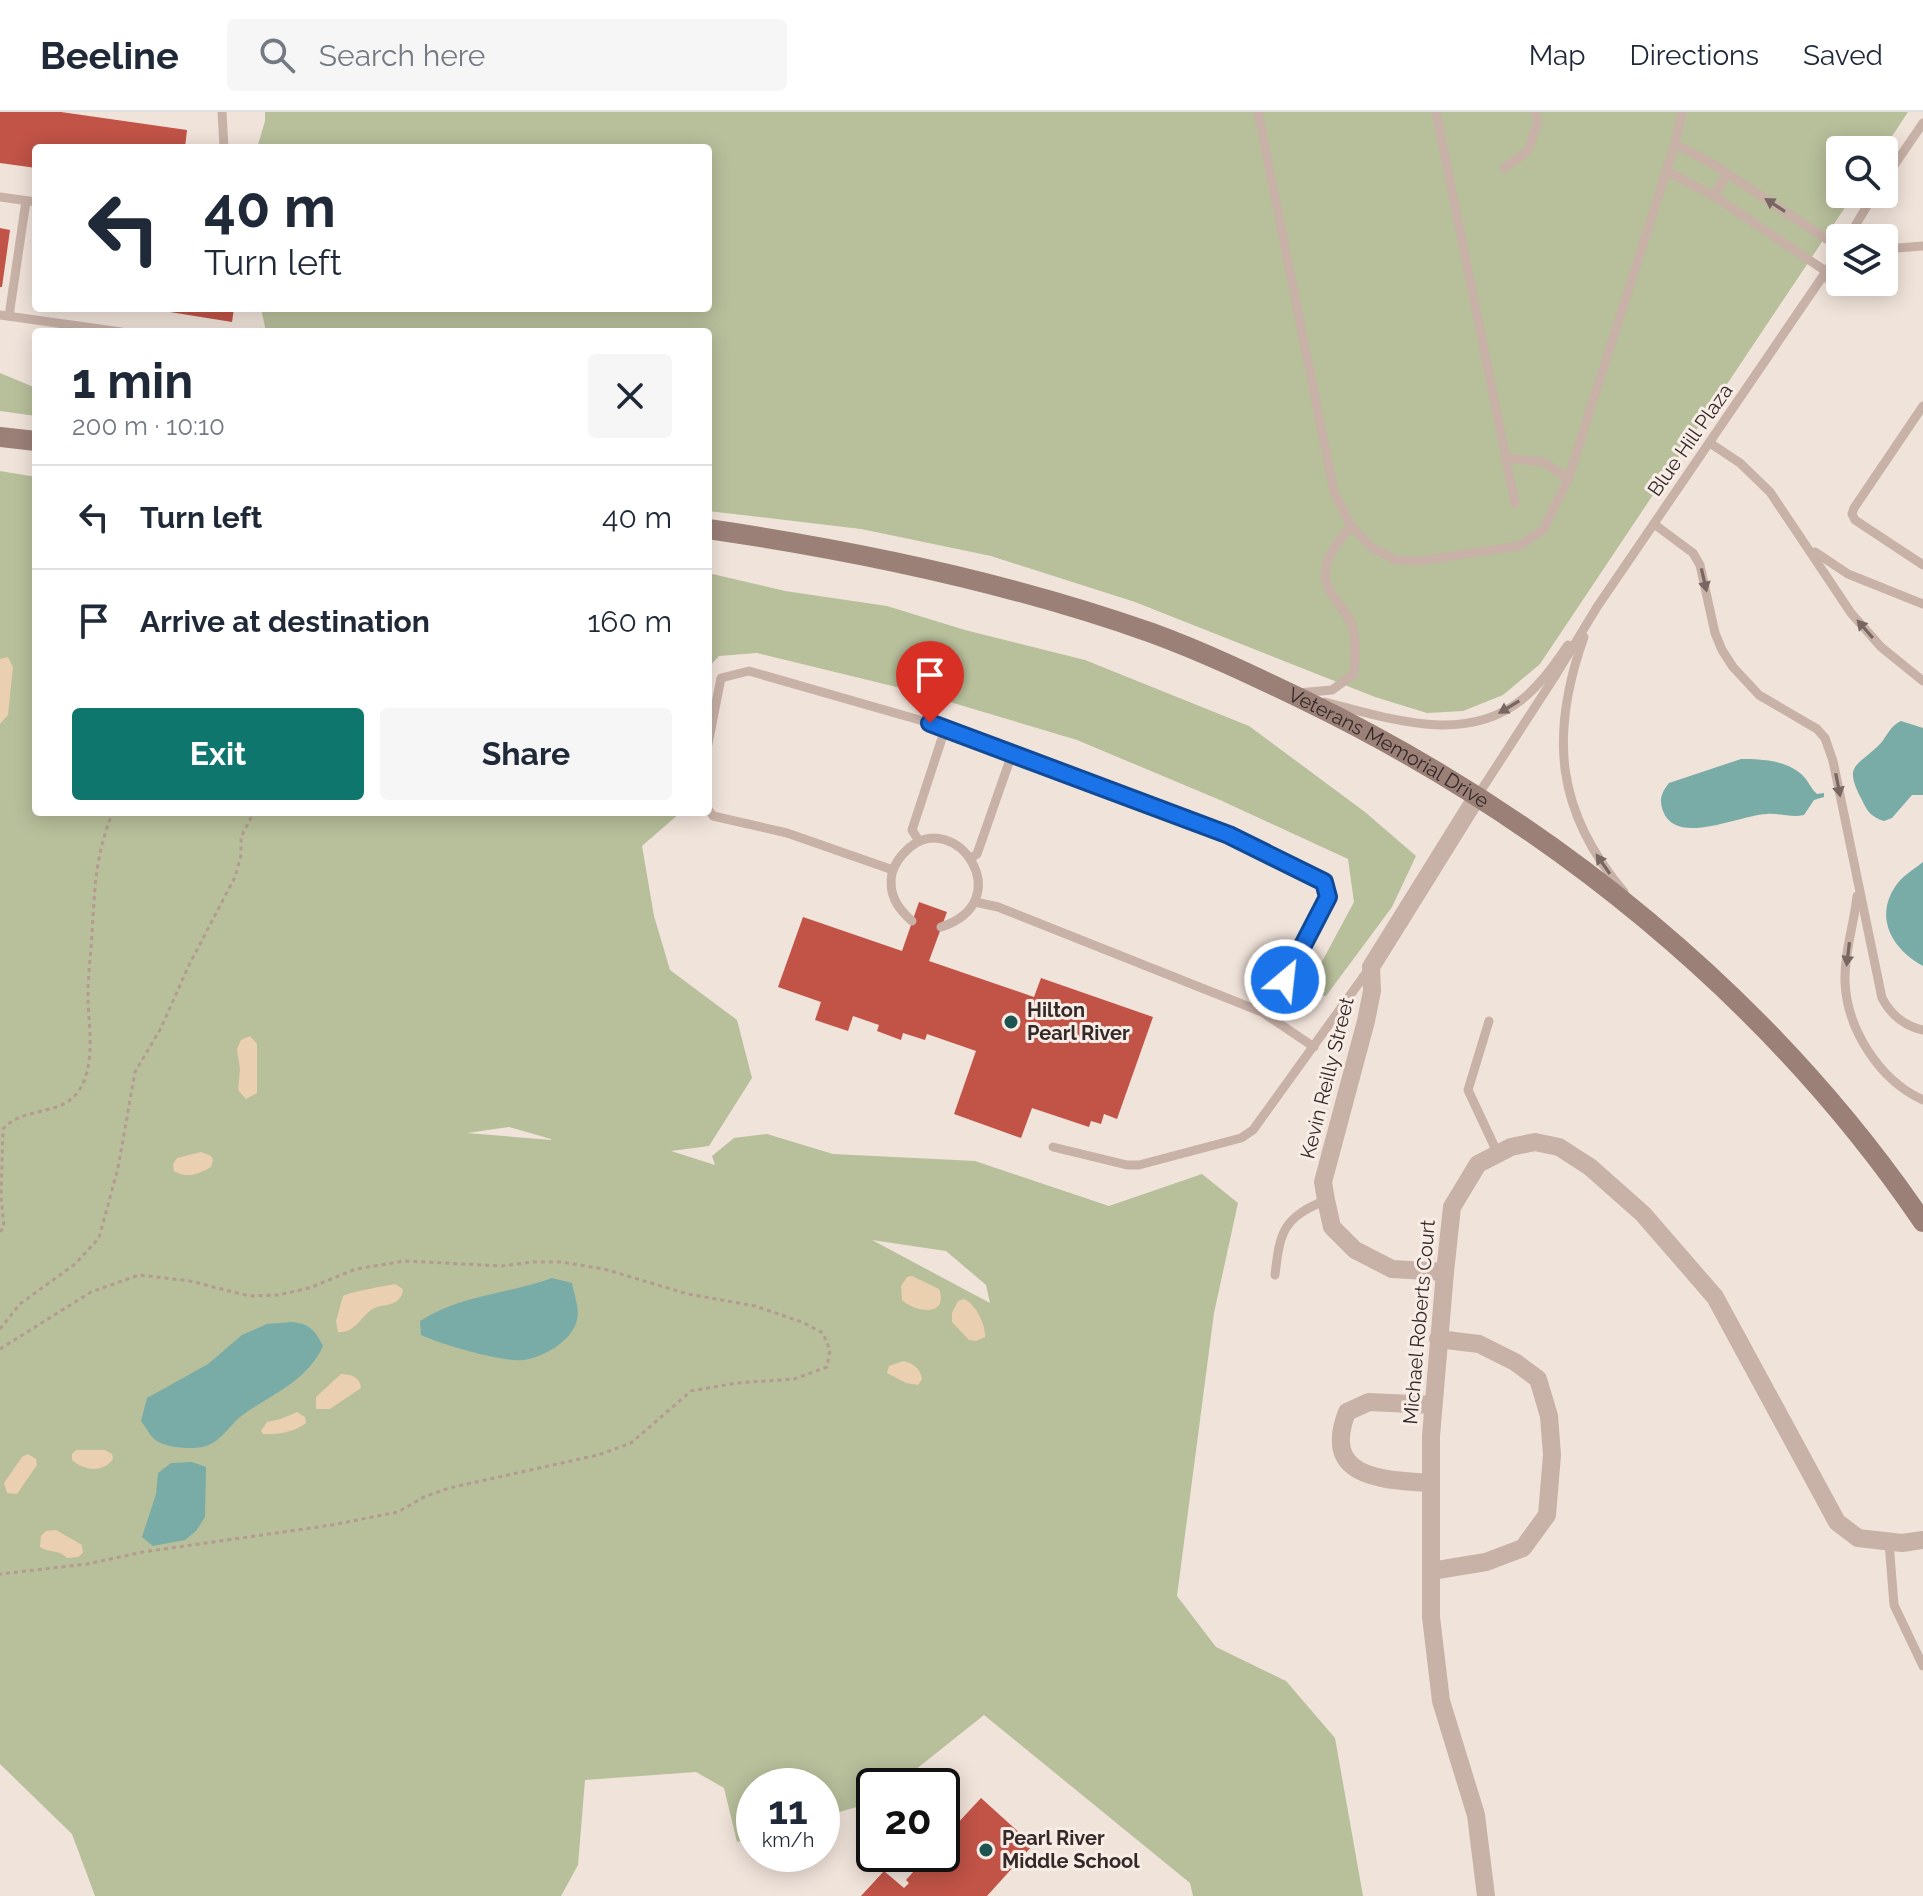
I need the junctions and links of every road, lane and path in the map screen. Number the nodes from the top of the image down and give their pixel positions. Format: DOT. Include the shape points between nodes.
graph roads {
  1 [pos="222,112"];
  2 [pos="1258,112"];
  3 [pos="1436,112"];
  4 [pos="1535,112"];
  5 [pos="1682,112"];
  6 [pos="1923,123"];
  7 [pos="224,144"];
  8 [pos="1675,144"];
  9 [pos="1898,160"];
  10 [pos="1504,168"];
  11 [pos="1666,171"];
  12 [pos="1727,173"];
  13 [pos="1714,196"];
  14 [pos="0,197"];
  15 [pos="31,202"];
  16 [pos="1826,240"];
  17 [pos="1923,246"];
  18 [pos="1898,248"];
  19 [pos="1826,271"];
  20 [pos="1826,274"];
  21 [pos="1826,280"];
  22 [pos="1813,293"];
  23 [pos="5,315"];
  24 [pos="94,328"];
  25 [pos="1923,406"];
  26 [pos="0,437"];
  27 [pos="32,441"];
  28 [pos="1710,443"];
  29 [pos="1505,458"];
  30 [pos="1568,479"];
  31 [pos="1515,503"];
  32 [pos="1654,524"];
  33 [pos="1351,526"];
  34 [pos="712,530"];
  35 [pos="1798,533"];
  36 [pos="1923,565"];
  37 [pos="1923,604"];
  38 [pos="1597,607"];
  39 [pos="1923,681"];
  40 [pos="1291,694"];
  41 [pos="712,724"];
  42 [pos="945,729"];
  43 [pos="1012,754"];
  44 [pos="1478,795"];
  45 [pos="712,815"];
  46 [pos="111,816"];
  47 [pos="252,816"];
  48 [pos="919,841"];
  49 [pos="971,858"];
  50 [pos="893,870"];
  51 [pos="1856,877"];
  52 [pos="975,902"];
  53 [pos="912,921"];
  54 [pos="1652,925"];
  55 [pos="941,927"];
  56 [pos="1371,967"];
  57 [pos="1267,1015"];
  58 [pos="1489,1021"];
  59 [pos="1923,1030"];
  60 [pos="1314,1047"];
  61 [pos="1923,1100"];
  62 [pos="1053,1147"];
  63 [pos="1498,1154"];
  64 [pos="1326,1200"];
  65 [pos="1919,1215"];
  66 [pos="0,1232"];
  67 [pos="1445,1272"];
  68 [pos="1275,1275"];
  69 [pos="0,1329"];
  70 [pos="1438,1339"];
  71 [pos="0,1349"];
  72 [pos="1433,1405"];
  73 [pos="1431,1483"];
  74 [pos="1923,1540"];
  75 [pos="1889,1542"];
  76 [pos="1431,1571"];
  77 [pos="0,1574"];
  78 [pos="1923,1666"];
  79 [pos="1486,1896"];
  1 -- 7 [label="lane"];
  2 -- 33 [label="lane" via="1334,492"];
  3 -- 29 [label="lane"];
  4 -- 10 [label="lane" via="1538,122 1527,152"];
  5 -- 8 [label="lane"];
  6 -- 9 [label="lane"];
  8 -- 11 [label="lane"];
  8 -- 12 [label="lane"];
  11 -- 13 [label="lane"];
  11 -- 30 [label="lane"];
  12 -- 13 [label="lane"];
  16 -- 12 [label="lane, one-way"];
  13 -- 19 [label="lane"];
  14 -- 15 [label="lane"];
  15 -- 23 [label="lane"];
  17 -- 18 [label="lane"];
  20 -- 22 [label="lane, Blue Hill Plaza"];
  21 -- 22 [label="lane, Blue Hill Plaza"];
  22 -- 28 [label="lane, Blue Hill Plaza"];
  23 -- 24 [label="lane"];
  25 -- 36 [label="lane" via="1852,514"];
  26 -- 27 [label="street"];
  28 -- 32 [label="lane, Blue Hill Plaza"];
  28 -- 35 [label="lane" via="1755,476"];
  29 -- 30 [label="lane" via="1544,462"];
  29 -- 31 [label="lane"];
  30 -- 33 [label="lane" via="1543,530 1519,546 1396,560 1371,547"];
  32 -- 38 [label="lane, Blue Hill Plaza"];
  32 -- 51 [label="lane, one-way" via="1693,553 1700,565 1715,633 1745,682 1825,738"];
  33 -- 40 [label="lane" via="1337,543 1326,582 1356,639 1354,674 1332,690"];
  34 -- 40 [label="street, Veterans Memorial Drive" via="875,557 1015,590 1156,634"];
  35 -- 37 [label="lane" via="1834,567"];
  39 -- 35 [label="lane, one-way" via="1866,631"];
  38 -- 40 [label="lane, Blue Hill Plaza, one-way" via="1536,686 1488,719 1451,726 1415,723"];
  38 -- 44 [label="lane, Blue Hill Plaza"];
  54 -- 38 [label="lane, Blue Hill Plaza, one-way" via="1588,843 1566,781 1568,695"];
  40 -- 44 [label="street, Veterans Memorial Drive"];
  41 -- 42 [label="lane" via="721,678 749,671"];
  42 -- 43 [label="lane"];
  42 -- 48 [label="lane" via="912,830"];
  43 -- 49 [label="lane" via="977,854"];
  43 -- 57 [label="lane" via="1229,835 1324,882 1328,897"];
  44 -- 54 [label="street, Veterans Memorial Drive"];
  44 -- 56 [label="street, Kevin Reilly Street"];
  45 -- 50 [label="lane" via="787,833"];
  46 -- 66 [label="path" via="94,882 90,1060 80,1089 69,1102 10,1121 3,1129"];
  47 -- 69 [label="path" via="241,837 235,877 135,1072 99,1238 75,1264 20,1304"];
  48 -- 49 [label="lane" via="951,842"];
  48 -- 50 [label="lane" via="899,857"];
  49 -- 52 [label="lane" via="978,874"];
  50 -- 53 [label="lane" via="893,899"];
  51 -- 59 [label="lane" via="1882,998 1895,1018"];
  51 -- 61 [label="lane, one-way" via="1845,983 1852,1018 1877,1063"];
  52 -- 55 [label="lane" via="955,923"];
  52 -- 57 [label="lane"];
  54 -- 65 [label="street, Veterans Memorial Drive" via="1807,1073"];
  56 -- 60 [label="lane"];
  56 -- 64 [label="street, Kevin Reilly Street" via="1366,1021 1323,1182"];
  57 -- 60 [label="lane"];
  58 -- 63 [label="lane" via="1468,1090"];
  60 -- 62 [label="lane" via="1253,1130 1241,1138 1139,1165"];
  63 -- 67 [label="street, Michael Roberts Court" via="1478,1164 1452,1207"];
  63 -- 75 [label="street, Michael Roberts Court" via="1535,1142 1559,1147 1643,1214 1715,1297 1837,1522 1858,1538"];
  64 -- 67 [label="street, Kevin Reilly Street" via="1332,1227 1355,1250 1392,1269"];
  64 -- 68 [label="lane" via="1301,1211 1284,1230"];
  67 -- 70 [label="street, Michael Roberts Court"];
  70 -- 72 [label="street, Michael Roberts Court"];
  70 -- 76 [label="street" via="1479,1344 1538,1379 1549,1416 1552,1455 1547,1515 1523,1548 1486,1562"];
  71 -- 77 [label="path" via="91,1292 139,1275 249,1296 278,1295 356,1269 405,1261 502,1266 561,1262 604,1269 802,1322 823,1333 830,1350 827,1367 794,1379 691,1391 631,1443 449,1488 398,1512"];
  72 -- 73 [label="street, Michael Roberts Court"];
  72 -- 73 [label="street" via="1369,1402 1347,1412 1339,1432 1343,1453 1356,1470 1377,1479"];
  73 -- 76 [label="street, Michael Roberts Court"];
  74 -- 75 [label="street, Michael Roberts Court"];
  75 -- 78 [label="lane" via="1894,1605"];
  76 -- 79 [label="street, Michael Roberts Court" via="1441,1701 1476,1815"];
}
